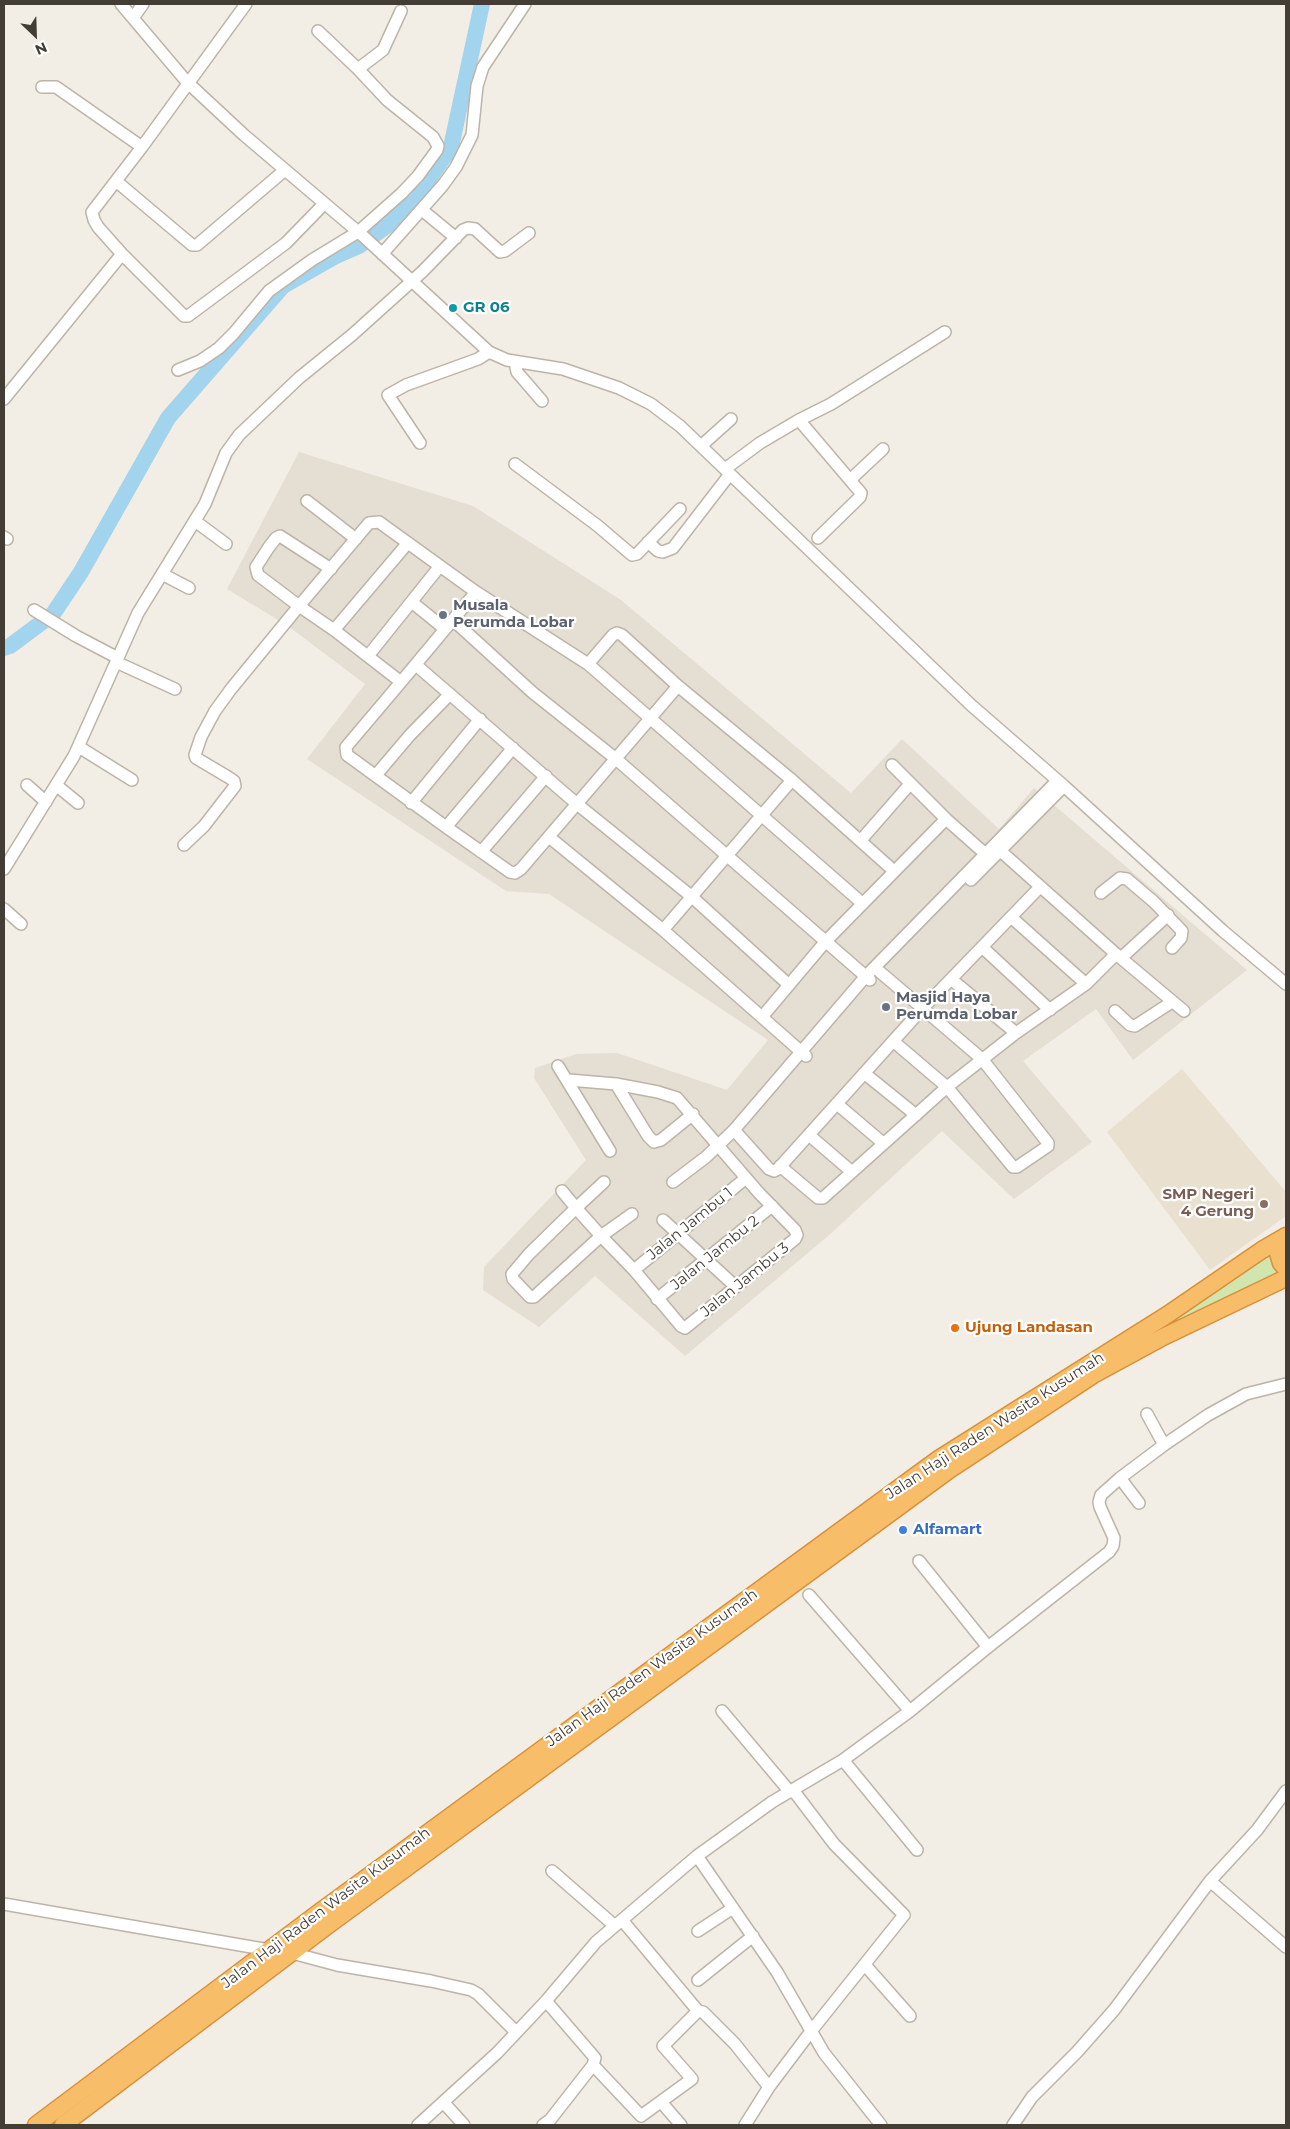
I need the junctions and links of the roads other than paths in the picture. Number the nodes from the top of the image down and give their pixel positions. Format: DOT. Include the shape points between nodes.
graph roads {
  1 [pos="121,4"];
  2 [pos="143,4"];
  3 [pos="245,4"];
  4 [pos="525,4"];
  5 [pos="401,11"];
  6 [pos="133,18"];
  7 [pos="318,31"];
  8 [pos="358,69"];
  9 [pos="187,82"];
  10 [pos="42,87"];
  11 [pos="142,147"];
  12 [pos="285,170"];
  13 [pos="116,181"];
  14 [pos="324,204"];
  15 [pos="422,210"];
  16 [pos="529,233"];
  17 [pos="361,234"];
  18 [pos="456,238"];
  19 [pos="380,252"];
  20 [pos="122,254"];
  21 [pos="415,284"];
  22 [pos="945,332"];
  23 [pos="490,352"];
  24 [pos="515,362"];
  25 [pos="178,370"];
  26 [pos="4,399"];
  27 [pos="542,402"];
  28 [pos="732,419"];
  29 [pos="799,420"];
  30 [pos="420,443"];
  31 [pos="701,446"];
  32 [pos="882,449"];
  33 [pos="515,464"];
  34 [pos="727,472"];
  35 [pos="851,479"];
  36 [pos="307,501"];
  37 [pos="680,509"];
  38 [pos="198,523"];
  39 [pos="818,538"];
  40 [pos="356,539"];
  41 [pos="648,542"];
  42 [pos="226,544"];
  43 [pos="408,544"];
  44 [pos="440,566"];
  45 [pos="331,569"];
  46 [pos="165,576"];
  47 [pos="190,588"];
  48 [pos="476,592"];
  49 [pos="413,603"];
  50 [pos="299,606"];
  51 [pos="34,610"];
  52 [pos="449,625"];
  53 [pos="334,630"];
  54 [pos="368,656"];
  55 [pos="119,663"];
  56 [pos="416,664"];
  57 [pos="588,664"];
  58 [pos="400,682"];
  59 [pos="678,686"];
  60 [pos="175,689"];
  61 [pos="450,694"];
  62 [pos="650,718"];
  63 [pos="480,719"];
  64 [pos="513,748"];
  65 [pos="83,749"];
  66 [pos="616,759"];
  67 [pos="892,765"];
  68 [pos="376,775"];
  69 [pos="546,776"];
  70 [pos="132,780"];
  71 [pos="792,780"];
  72 [pos="910,784"];
  73 [pos="1060,784"];
  74 [pos="27,785"];
  75 [pos="56,785"];
  76 [pos="46,802"];
  77 [pos="78,802"];
  78 [pos="411,803"];
  79 [pos="577,804"];
  80 [pos="760,817"];
  81 [pos="946,819"];
  82 [pos="446,827"];
  83 [pos="549,837"];
  84 [pos="861,840"];
  85 [pos="184,845"];
  86 [pos="481,852"];
  87 [pos="993,852"];
  88 [pos="726,856"];
  89 [pos="4,869"];
  90 [pos="894,871"];
  91 [pos="1040,887"];
  92 [pos="1101,894"];
  93 [pos="691,896"];
  94 [pos="862,903"];
  95 [pos="4,909"];
  96 [pos="1168,915"];
  97 [pos="1011,917"];
  98 [pos="21,924"];
  99 [pos="663,930"];
  100 [pos="826,941"];
  101 [pos="982,947"];
  102 [pos="1172,948"];
  103 [pos="1118,956"];
  104 [pos="880,972"];
  105 [pos="868,978"];
  106 [pos="951,979"];
  107 [pos="1086,984"];
  108 [pos="1286,984"];
  109 [pos="789,985"];
  110 [pos="1172,1002"];
  111 [pos="922,1009"];
  112 [pos="1050,1010"];
  113 [pos="1115,1011"];
  114 [pos="1184,1011"];
  115 [pos="762,1017"];
  116 [pos="1016,1033"];
  117 [pos="893,1041"];
  118 [pos="804,1053"];
  119 [pos="982,1059"];
  120 [pos="558,1066"];
  121 [pos="864,1073"];
  122 [pos="569,1080"];
  123 [pos="616,1084"];
  124 [pos="947,1087"];
  125 [pos="837,1104"];
  126 [pos="693,1114"];
  127 [pos="916,1116"];
  128 [pos="736,1132"];
  129 [pos="809,1135"];
  130 [pos="883,1143"];
  131 [pos="720,1146"];
  132 [pos="610,1151"];
  133 [pos="780,1166"];
  134 [pos="852,1172"];
  135 [pos="746,1178"];
  136 [pos="604,1182"];
  137 [pos="673,1182"];
  138 [pos="562,1191"];
  139 [pos="772,1206"];
  140 [pos="576,1208"];
  141 [pos="632,1214"];
  142 [pos="663,1220"];
  143 [pos="679,1235"];
  144 [pos="601,1236"];
  145 [pos="1285,1237"];
  146 [pos="707,1261"];
  147 [pos="1286,1269"];
  148 [pos="634,1270"];
  149 [pos="1286,1278"];
  150 [pos="735,1286"];
  151 [pos="657,1299"];
  152 [pos="1286,1384"];
  153 [pos="1147,1414"];
  154 [pos="1164,1445"];
  155 [pos="945,1464"];
  156 [pos="1120,1478"];
  157 [pos="1140,1503"];
  158 [pos="919,1561"];
  159 [pos="809,1596"];
  160 [pos="988,1646"];
  161 [pos="722,1711"];
  162 [pos="910,1711"];
  163 [pos="843,1760"];
  164 [pos="791,1791"];
  165 [pos="1286,1792"];
  166 [pos="917,1850"];
  167 [pos="697,1856"];
  168 [pos="552,1871"];
  169 [pos="1210,1881"];
  170 [pos="4,1904"];
  171 [pos="733,1908"];
  172 [pos="326,1917"];
  173 [pos="618,1923"];
  174 [pos="698,1931"];
  175 [pos="753,1936"];
  176 [pos="1286,1947"];
  177 [pos="269,1950"];
  178 [pos="292,1953"];
  179 [pos="865,1965"];
  180 [pos="698,1980"];
  181 [pos="546,2001"];
  182 [pos="698,2011"];
  183 [pos="910,2016"];
  184 [pos="812,2030"];
  185 [pos="516,2032"];
  186 [pos="593,2065"];
  187 [pos="769,2087"];
  188 [pos="444,2103"];
  189 [pos="662,2103"];
  190 [pos="36,2125"];
  191 [pos="63,2125"];
  192 [pos="418,2125"];
  193 [pos="464,2125"];
  194 [pos="543,2125"];
  195 [pos="681,2125"];
  196 [pos="745,2125"];
  197 [pos="881,2125"];
  198 [pos="1013,2125"];
  1 -- 6 [label="street"];
  2 -- 6 [label="street"];
  3 -- 9 [label="street"];
  4 -- 15 [label="street" via="483,68 477,86 474,127 467,146 447,179"];
  5 -- 8 [label="street" via="383,50"];
  6 -- 9 [label="street"];
  7 -- 8 [label="street"];
  8 -- 17 [label="street" via="387,100 433,137 438,146 418,176"];
  9 -- 11 [label="street"];
  9 -- 12 [label="street"];
  10 -- 11 [label="street" via="56,86"];
  11 -- 13 [label="street"];
  12 -- 13 [label="street" via="197,245"];
  12 -- 14 [label="street"];
  13 -- 20 [label="street" via="92,215 98,227"];
  14 -- 17 [label="street"];
  14 -- 20 [label="street" via="286,243 188,316 184,316"];
  15 -- 18 [label="street"];
  15 -- 19 [label="street"];
  16 -- 18 [label="street" via="500,252 475,228 463,230"];
  17 -- 19 [label="street"];
  17 -- 25 [label="street" via="312,260 269,291 219,348"];
  18 -- 21 [label="street"];
  19 -- 21 [label="street"];
  20 -- 26 [label="street"];
  21 -- 23 [label="street"];
  21 -- 38 [label="street" via="299,378 239,435 226,453"];
  22 -- 29 [label="street" via="831,404"];
  23 -- 24 [label="street"];
  23 -- 30 [label="street" via="388,395"];
  24 -- 27 [label="street" via="517,372"];
  24 -- 31 [label="street" via="564,369 634,394 667,416"];
  28 -- 31 [label="street"];
  29 -- 34 [label="street" via="760,443"];
  29 -- 35 [label="street"];
  31 -- 34 [label="street"];
  32 -- 35 [label="street"];
  33 -- 41 [label="street" via="632,555"];
  34 -- 41 [label="street" via="673,548 663,552"];
  34 -- 73 [label="street" via="971,706"];
  35 -- 39 [label="street" via="860,496"];
  36 -- 40 [label="street"];
  37 -- 41 [label="street"];
  38 -- 42 [label="street"];
  38 -- 46 [label="street"];
  40 -- 43 [label="street" via="369,523 376,522"];
  40 -- 45 [label="street"];
  43 -- 44 [label="street"];
  43 -- 53 [label="street"];
  44 -- 48 [label="street"];
  44 -- 49 [label="street"];
  45 -- 50 [label="street"];
  45 -- 50 [label="street" via="283,537 276,538 256,571"];
  46 -- 47 [label="street"];
  46 -- 55 [label="street" via="138,613"];
  48 -- 52 [label="street"];
  48 -- 57 [label="street"];
  49 -- 52 [label="street"];
  49 -- 54 [label="street"];
  50 -- 53 [label="street"];
  50 -- 85 [label="street" via="215,711 201,737 196,758 234,781 235,786 204,826"];
  51 -- 55 [label="street"];
  52 -- 56 [label="street"];
  52 -- 66 [label="street"];
  53 -- 54 [label="street"];
  54 -- 58 [label="street"];
  55 -- 60 [label="street"];
  55 -- 65 [label="street"];
  56 -- 58 [label="street"];
  56 -- 61 [label="street"];
  57 -- 59 [label="street" via="613,635 619,634"];
  57 -- 62 [label="street"];
  58 -- 68 [label="street" via="346,749 347,755"];
  59 -- 62 [label="street"];
  59 -- 71 [label="street"];
  61 -- 63 [label="street"];
  61 -- 68 [label="street"];
  62 -- 66 [label="street"];
  62 -- 80 [label="street"];
  63 -- 64 [label="street"];
  63 -- 78 [label="street"];
  64 -- 69 [label="street"];
  64 -- 82 [label="street"];
  65 -- 70 [label="street"];
  65 -- 75 [label="street"];
  66 -- 79 [label="street"];
  66 -- 88 [label="street"];
  67 -- 72 [label="street"];
  68 -- 78 [label="street"];
  69 -- 79 [label="street"];
  69 -- 86 [label="street"];
  71 -- 80 [label="street"];
  71 -- 84 [label="street"];
  72 -- 81 [label="street"];
  72 -- 84 [label="street"];
  73 -- 87 [label="street"];
  73 -- 108 [label="street"];
  74 -- 76 [label="street"];
  75 -- 76 [label="street"];
  75 -- 77 [label="street"];
  76 -- 89 [label="street"];
  78 -- 82 [label="street"];
  79 -- 83 [label="street"];
  79 -- 93 [label="street"];
  80 -- 88 [label="street"];
  80 -- 94 [label="street"];
  81 -- 87 [label="street"];
  81 -- 90 [label="street"];
  82 -- 86 [label="street"];
  83 -- 86 [label="street" via="516,873"];
  83 -- 99 [label="street"];
  84 -- 90 [label="street"];
  87 -- 91 [label="street"];
  87 -- 104 [label="street"];
  87 -- 105 [label="street"];
  88 -- 93 [label="street"];
  88 -- 100 [label="street"];
  90 -- 94 [label="street"];
  91 -- 97 [label="street"];
  91 -- 103 [label="street"];
  92 -- 96 [label="street" via="1123,877"];
  93 -- 99 [label="street"];
  93 -- 109 [label="street"];
  94 -- 100 [label="street"];
  95 -- 98 [label="street"];
  96 -- 102 [label="street" via="1183,934"];
  96 -- 103 [label="street"];
  97 -- 101 [label="street"];
  97 -- 107 [label="street"];
  99 -- 115 [label="street"];
  100 -- 105 [label="street"];
  100 -- 109 [label="street"];
  101 -- 106 [label="street"];
  101 -- 112 [label="street"];
  103 -- 107 [label="street"];
  103 -- 110 [label="street"];
  104 -- 105 [label="street"];
  104 -- 111 [label="street"];
  105 -- 118 [label="street"];
  106 -- 111 [label="street"];
  106 -- 116 [label="street"];
  107 -- 112 [label="street"];
  109 -- 115 [label="street"];
  110 -- 113 [label="street" via="1135,1026"];
  110 -- 114 [label="street"];
  111 -- 117 [label="street"];
  111 -- 119 [label="street"];
  112 -- 116 [label="street"];
  115 -- 118 [label="street"];
  116 -- 119 [label="street"];
  117 -- 121 [label="street"];
  117 -- 124 [label="street"];
  118 -- 128 [label="street"];
  119 -- 124 [label="street"];
  119 -- 124 [label="street" via="1048,1144 1047,1148 1013,1167"];
  120 -- 122 [label="street"];
  121 -- 125 [label="street"];
  121 -- 127 [label="street"];
  122 -- 123 [label="street"];
  122 -- 132 [label="street"];
  123 -- 126 [label="street" via="674,1096"];
  123 -- 126 [label="street" via="654,1142"];
  124 -- 127 [label="street"];
  125 -- 129 [label="street"];
  125 -- 130 [label="street"];
  126 -- 131 [label="street"];
  127 -- 130 [label="street"];
  128 -- 131 [label="street"];
  128 -- 133 [label="street" via="770,1169 775,1171"];
  129 -- 133 [label="street"];
  129 -- 134 [label="street"];
  130 -- 134 [label="street"];
  131 -- 135 [label="street"];
  131 -- 137 [label="street"];
  133 -- 134 [label="street" via="820,1199"];
  135 -- 139 [label="street"];
  135 -- 143 [label="street, Jalan Jambu 1"];
  136 -- 140 [label="street"];
  138 -- 140 [label="street"];
  139 -- 146 [label="street, Jalan Jambu 2"];
  139 -- 150 [label="street, Jalan Jambu 3" via="798,1234"];
  140 -- 144 [label="street"];
  140 -- 144 [label="street" via="529,1254 512,1274 513,1279 530,1297 534,1297"];
  141 -- 144 [label="street"];
  142 -- 143 [label="street"];
  143 -- 146 [label="street"];
  143 -- 148 [label="street, Jalan Jambu 1"];
  144 -- 148 [label="street"];
  145 -- 147 [label="highway" via="1278,1246 1278,1253"];
  145 -- 155 [label="highway, Jalan Haji Raden Wasita Kusumah"];
  146 -- 150 [label="street"];
  146 -- 151 [label="street, Jalan Jambu 2"];
  148 -- 151 [label="street"];
  149 -- 155 [label="highway, Jalan Haji Raden Wasita Kusumah" via="1163,1337"];
  150 -- 151 [label="street, Jalan Jambu 3" via="683,1328"];
  152 -- 154 [label="street" via="1246,1394"];
  153 -- 154 [label="street"];
  154 -- 156 [label="street"];
  155 -- 172 [label="highway, Jalan Haji Raden Wasita Kusumah"];
  156 -- 157 [label="street"];
  156 -- 160 [label="street" via="1099,1502 1114,1538 1109,1552"];
  158 -- 160 [label="street"];
  159 -- 162 [label="street"];
  160 -- 162 [label="street"];
  161 -- 164 [label="street"];
  162 -- 163 [label="street"];
  163 -- 164 [label="street"];
  163 -- 166 [label="street"];
  164 -- 167 [label="street"];
  164 -- 179 [label="street" via="834,1844 904,1915"];
  165 -- 169 [label="street" via="1257,1830"];
  167 -- 171 [label="street"];
  167 -- 173 [label="street"];
  168 -- 173 [label="street"];
  169 -- 176 [label="street"];
  169 -- 198 [label="street" via="1114,2010 1032,2097"];
  170 -- 177 [label="street"];
  171 -- 174 [label="street"];
  171 -- 175 [label="street"];
  172 -- 177 [label="highway, Jalan Haji Raden Wasita Kusumah"];
  172 -- 178 [label="highway, Jalan Haji Raden Wasita Kusumah"];
  173 -- 181 [label="street" via="596,1942"];
  173 -- 182 [label="street"];
  175 -- 180 [label="street"];
  175 -- 184 [label="street"];
  177 -- 190 [label="highway, Jalan Haji Raden Wasita Kusumah"];
  178 -- 185 [label="street" via="471,1990"];
  178 -- 191 [label="highway, Jalan Haji Raden Wasita Kusumah"];
  179 -- 183 [label="street"];
  179 -- 184 [label="street"];
  181 -- 185 [label="street"];
  181 -- 186 [label="street" via="595,2058"];
  182 -- 187 [label="street" via="703,2012 735,2044"];
  182 -- 189 [label="street" via="663,2046 693,2078"];
  184 -- 187 [label="street"];
  184 -- 197 [label="street" via="824,2053"];
  185 -- 188 [label="street"];
  186 -- 189 [label="street" via="642,2116"];
  186 -- 194 [label="street"];
  187 -- 196 [label="street"];
  188 -- 192 [label="street"];
  188 -- 193 [label="street"];
  189 -- 195 [label="street"];
}
